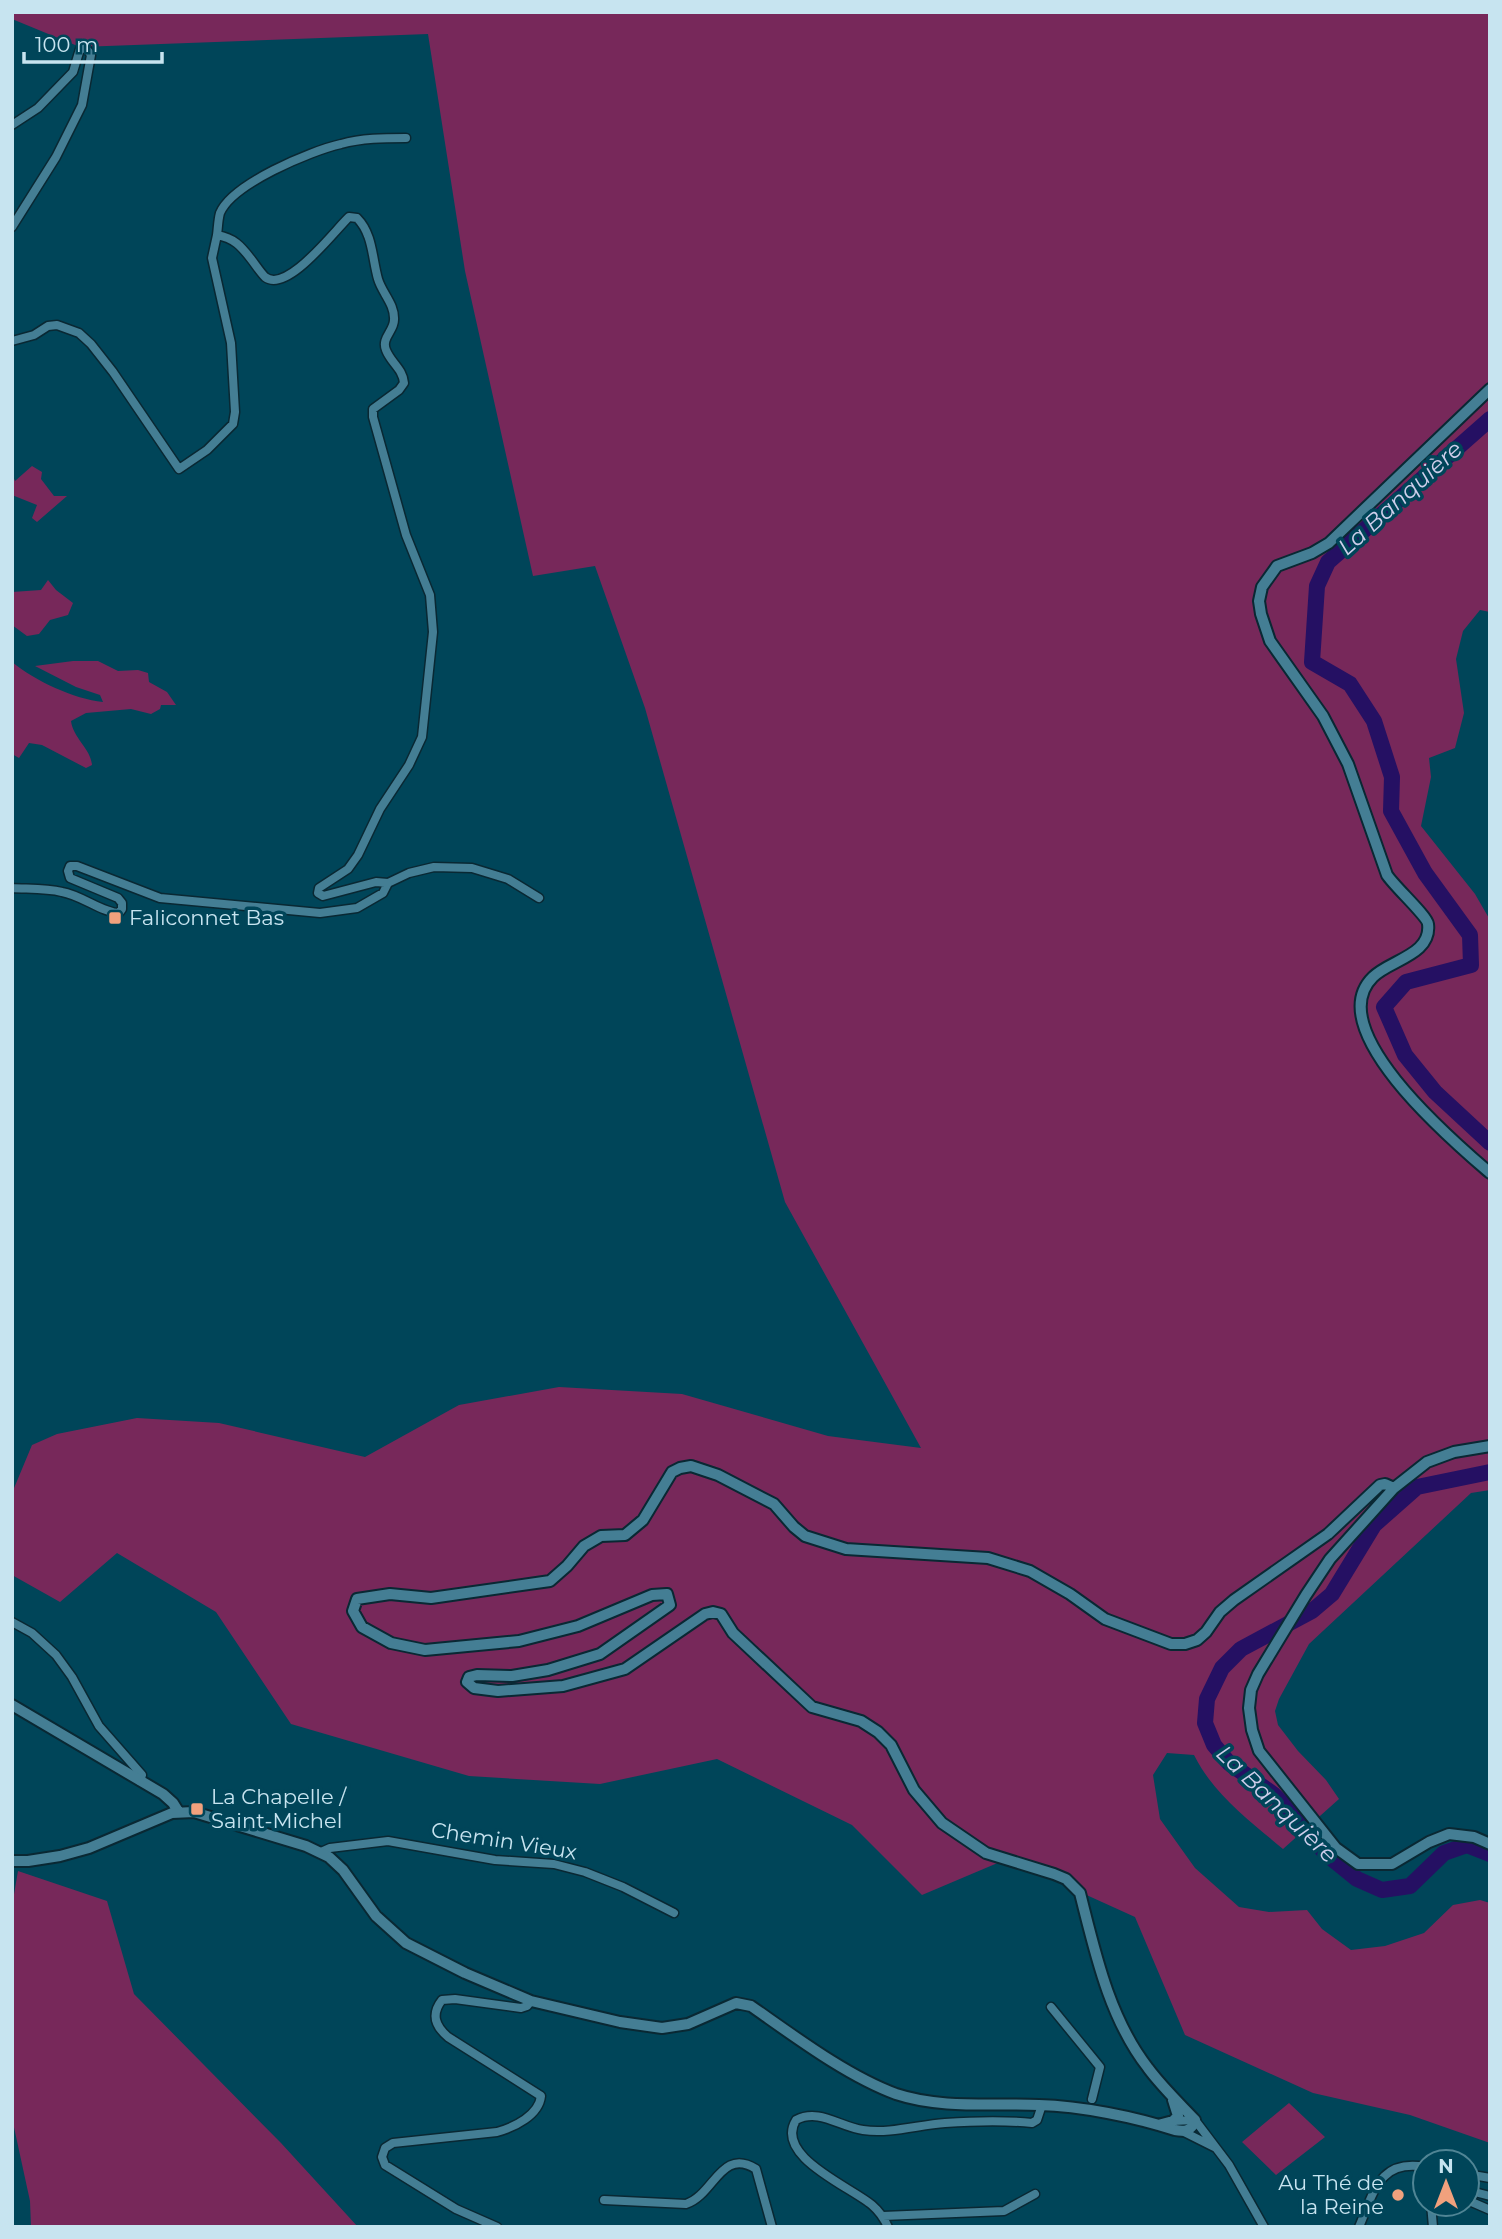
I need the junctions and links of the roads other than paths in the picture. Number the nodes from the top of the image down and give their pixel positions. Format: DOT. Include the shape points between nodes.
graph roads {
  1 [pos="12,125"];
  2 [pos="406,138"];
  3 [pos="12,227"];
  4 [pos="217,235"];
  5 [pos="12,341"];
  6 [pos="1490,389"];
  7 [pos="388,883"];
  8 [pos="12,888"];
  9 [pos="540,898"];
  10 [pos="1490,1173"];
  11 [pos="1490,1446"];
  12 [pos="1394,1488"];
  13 [pos="12,1622"];
  14 [pos="12,1705"];
  15 [pos="141,1781"];
  16 [pos="178,1811"];
  17 [pos="1490,1844"];
  18 [pos="321,1852"];
  19 [pos="12,1861"];
  20 [pos="674,1913"];
  21 [pos="531,2000"];
  22 [pos="1051,2007"];
  23 [pos="1170,2095"];
  24 [pos="1092,2099"];
  25 [pos="1042,2105"];
  26 [pos="1195,2120"];
  27 [pos="1178,2122"];
  28 [pos="1217,2148"];
  29 [pos="1411,2166"];
  30 [pos="1035,2194"];
  31 [pos="604,2200"];
  32 [pos="883,2216"];
  33 [pos="1260,2224"];
  34 [pos="497,2227"];
  35 [pos="772,2227"];
  36 [pos="888,2227"];
  37 [pos="1359,2227"];
  1 -- 3 [label="street" via="38,108 73,72 80,49 86,48 92,55 82,105"];
  2 -- 4 [label="street" via="338,144 265,174 235,193 220,213"];
  4 -- 5 [label="street" via="212,258 231,343 235,412 233,424 179,469 113,372 79,333 48,326"];
  4 -- 7 [label="street" via="241,245 265,277 283,280 349,217 357,218 363,223 379,281 394,311 386,349 404,383 373,409 373,417 407,535 430,595 433,632 422,737 358,855 318,893 323,896"];
  6 -- 10 [label="street" via="1329,543 1277,566 1259,601 1270,641 1323,716 1348,764 1387,875 1428,922 1420,947 1383,969 1366,986 1361,1007 1366,1032 1423,1112"];
  7 -- 8 [label="street" via="383,893 357,908 320,913 160,898 77,866 68,871 70,878 118,898 122,909 118,913 61,891"];
  7 -- 9 [label="street" via="434,867 472,868 508,879"];
  11 -- 12 [label="street" via="1427,1462"];
  12 -- 17 [label="street" via="1330,1559 1270,1652 1251,1690 1252,1730 1259,1751 1336,1848 1358,1864 1392,1864 1449,1834"];
  12 -- 23 [label="street" via="1378,1486 1328,1534 1242,1593 1206,1632 1185,1644 1171,1644 1114,1623 1030,1572 988,1558 846,1549 824,1543 805,1536 774,1504 691,1466 672,1472 643,1520 625,1535 601,1536 584,1546 550,1581 431,1598 390,1594 358,1599 353,1611 362,1627 391,1643 425,1650 519,1641 578,1626 652,1595 667,1594 670,1605 600,1654 548,1670 477,1675 467,1682 474,1688 498,1691 562,1686 625,1669 705,1614 721,1614 733,1633 813,1707 861,1721 878,1732 891,1745 914,1790 942,1823 986,1853 1054,1874 1080,1893 1117,2014 1129,2040"];
  13 -- 15 [label="street" via="56,1655 99,1726 142,1775"];
  14 -- 15 [label="street"];
  15 -- 16 [label="street" via="163,1794"];
  16 -- 18 [label="street" via="251,1828"];
  16 -- 19 [label="street" via="89,1848"];
  18 -- 20 [label="street, Chemin Vieux" via="388,1841 495,1860 554,1864 623,1887"];
  18 -- 21 [label="street" via="343,1870 376,1916 406,1943"];
  21 -- 25 [label="street" via="662,2028 688,2024 736,2003 751,2006 863,2079 898,2095 974,2104"];
  21 -- 34 [label="street" via="521,2008 442,2000 435,2008 435,2021 447,2037 541,2096 531,2114 497,2132 393,2143 384,2148 382,2157 385,2165 456,2209"];
  22 -- 24 [label="street" via="1100,2067"];
  23 -- 26 [label="street"];
  23 -- 27 [label="street"];
  25 -- 27 [label="street" via="1158,2125"];
  25 -- 32 [label="street" via="1032,2123 944,2123 882,2131 862,2130 815,2115 796,2120 790,2136 794,2147"];
  26 -- 27 [label="street" via="1190,2129"];
  26 -- 28 [label="street"];
  27 -- 28 [label="street"];
  28 -- 33 [label="street"];
  29 -- 37 [label="street" via="1388,2172"];
  30 -- 32 [label="street" via="1004,2211"];
  31 -- 35 [label="street" via="686,2204 724,2169 736,2162 747,2163 756,2169"];
  32 -- 36 [label="street"];
}
